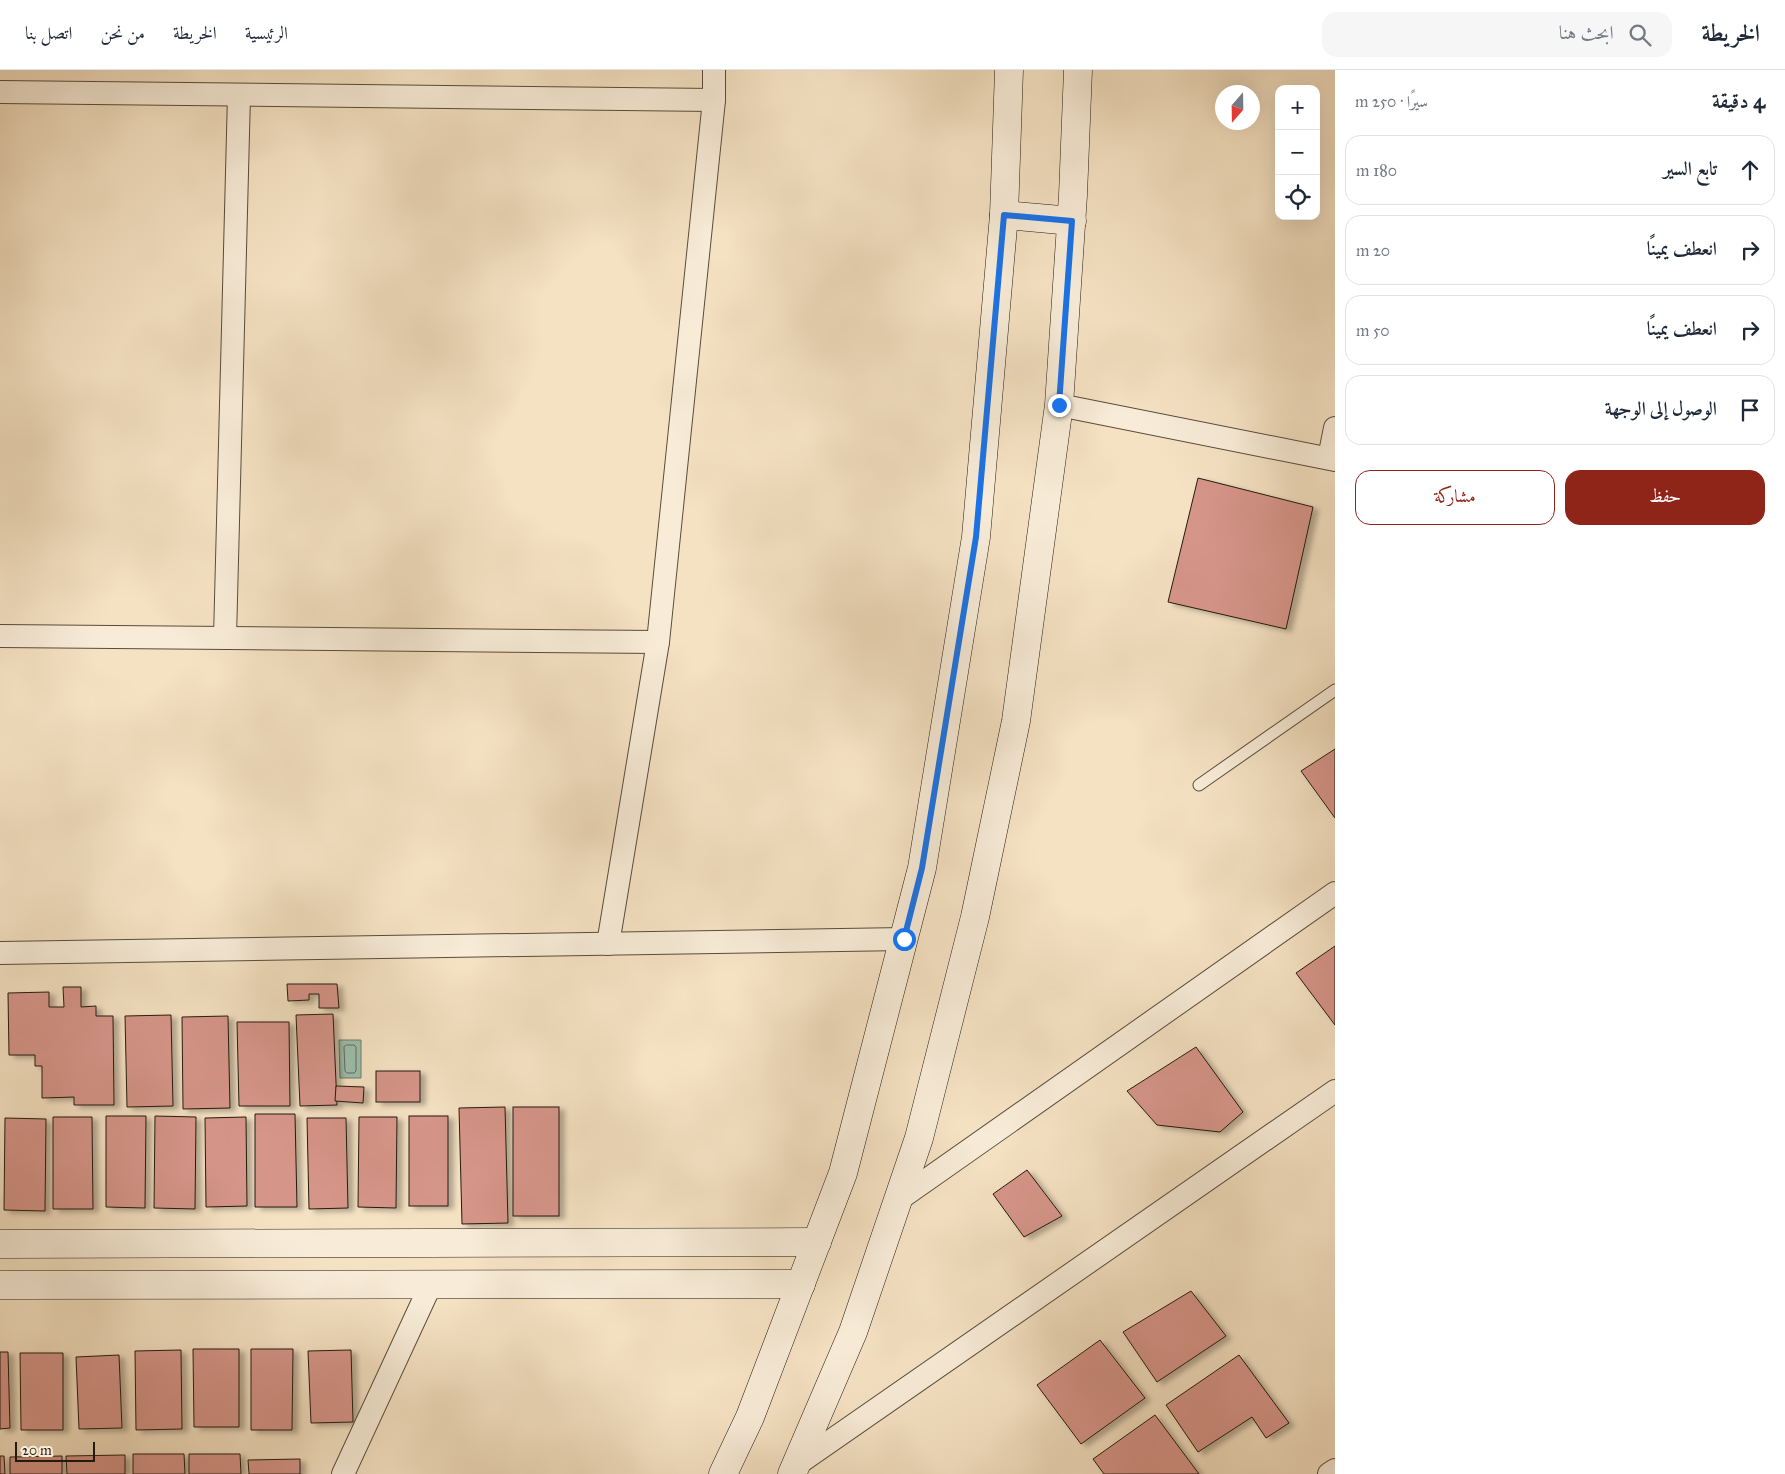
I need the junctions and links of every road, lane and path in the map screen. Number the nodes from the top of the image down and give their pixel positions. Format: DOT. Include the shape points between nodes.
graph roads {
  1 [pos="714,70"];
  2 [pos="1009,70"];
  3 [pos="1078,70"];
  4 [pos="0,92"];
  5 [pos="239,95"];
  6 [pos="714,100"];
  7 [pos="1004,215"];
  8 [pos="1072,221"];
  9 [pos="1059,405"];
  10 [pos="1335,428"];
  11 [pos="1332,459"];
  12 [pos="0,636"];
  13 [pos="225,638"];
  14 [pos="658,642"];
  15 [pos="1335,690"];
  16 [pos="1199,785"];
  17 [pos="1335,893"];
  18 [pos="904,939"];
  19 [pos="608,944"];
  20 [pos="0,952"];
  21 [pos="1335,1091"];
  22 [pos="898,1200"];
  23 [pos="817,1242"];
  24 [pos="0,1244"];
  25 [pos="431,1284"];
  26 [pos="800,1284"];
  27 [pos="0,1285"];
  28 [pos="794,1470"];
  29 [pos="1335,1470"];
  30 [pos="342,1474"];
  31 [pos="723,1474"];
  32 [pos="1329,1474"];
  1 -- 6 [label="street"];
  2 -- 7 [label="street"];
  3 -- 8 [label="street"];
  4 -- 5 [label="street"];
  5 -- 6 [label="street"];
  5 -- 13 [label="street"];
  6 -- 14 [label="street"];
  7 -- 8 [label="street"];
  7 -- 18 [label="street" via="976,537 922,868"];
  8 -- 9 [label="street"];
  9 -- 11 [label="street"];
  9 -- 22 [label="street" via="1014,731 976,918 919,1138"];
  10 -- 11 [label="street"];
  12 -- 13 [label="street"];
  13 -- 14 [label="street"];
  14 -- 19 [label="street"];
  15 -- 16 [label="lane"];
  17 -- 22 [label="street"];
  18 -- 19 [label="street"];
  18 -- 23 [label="street" via="843,1173"];
  19 -- 20 [label="street"];
  21 -- 28 [label="street"];
  22 -- 28 [label="street" via="853,1332"];
  23 -- 24 [label="street"];
  23 -- 26 [label="street"];
  25 -- 26 [label="street"];
  25 -- 27 [label="street"];
  25 -- 30 [label="street"];
  26 -- 31 [label="street" via="750,1417"];
  29 -- 32 [label="street"];
}
